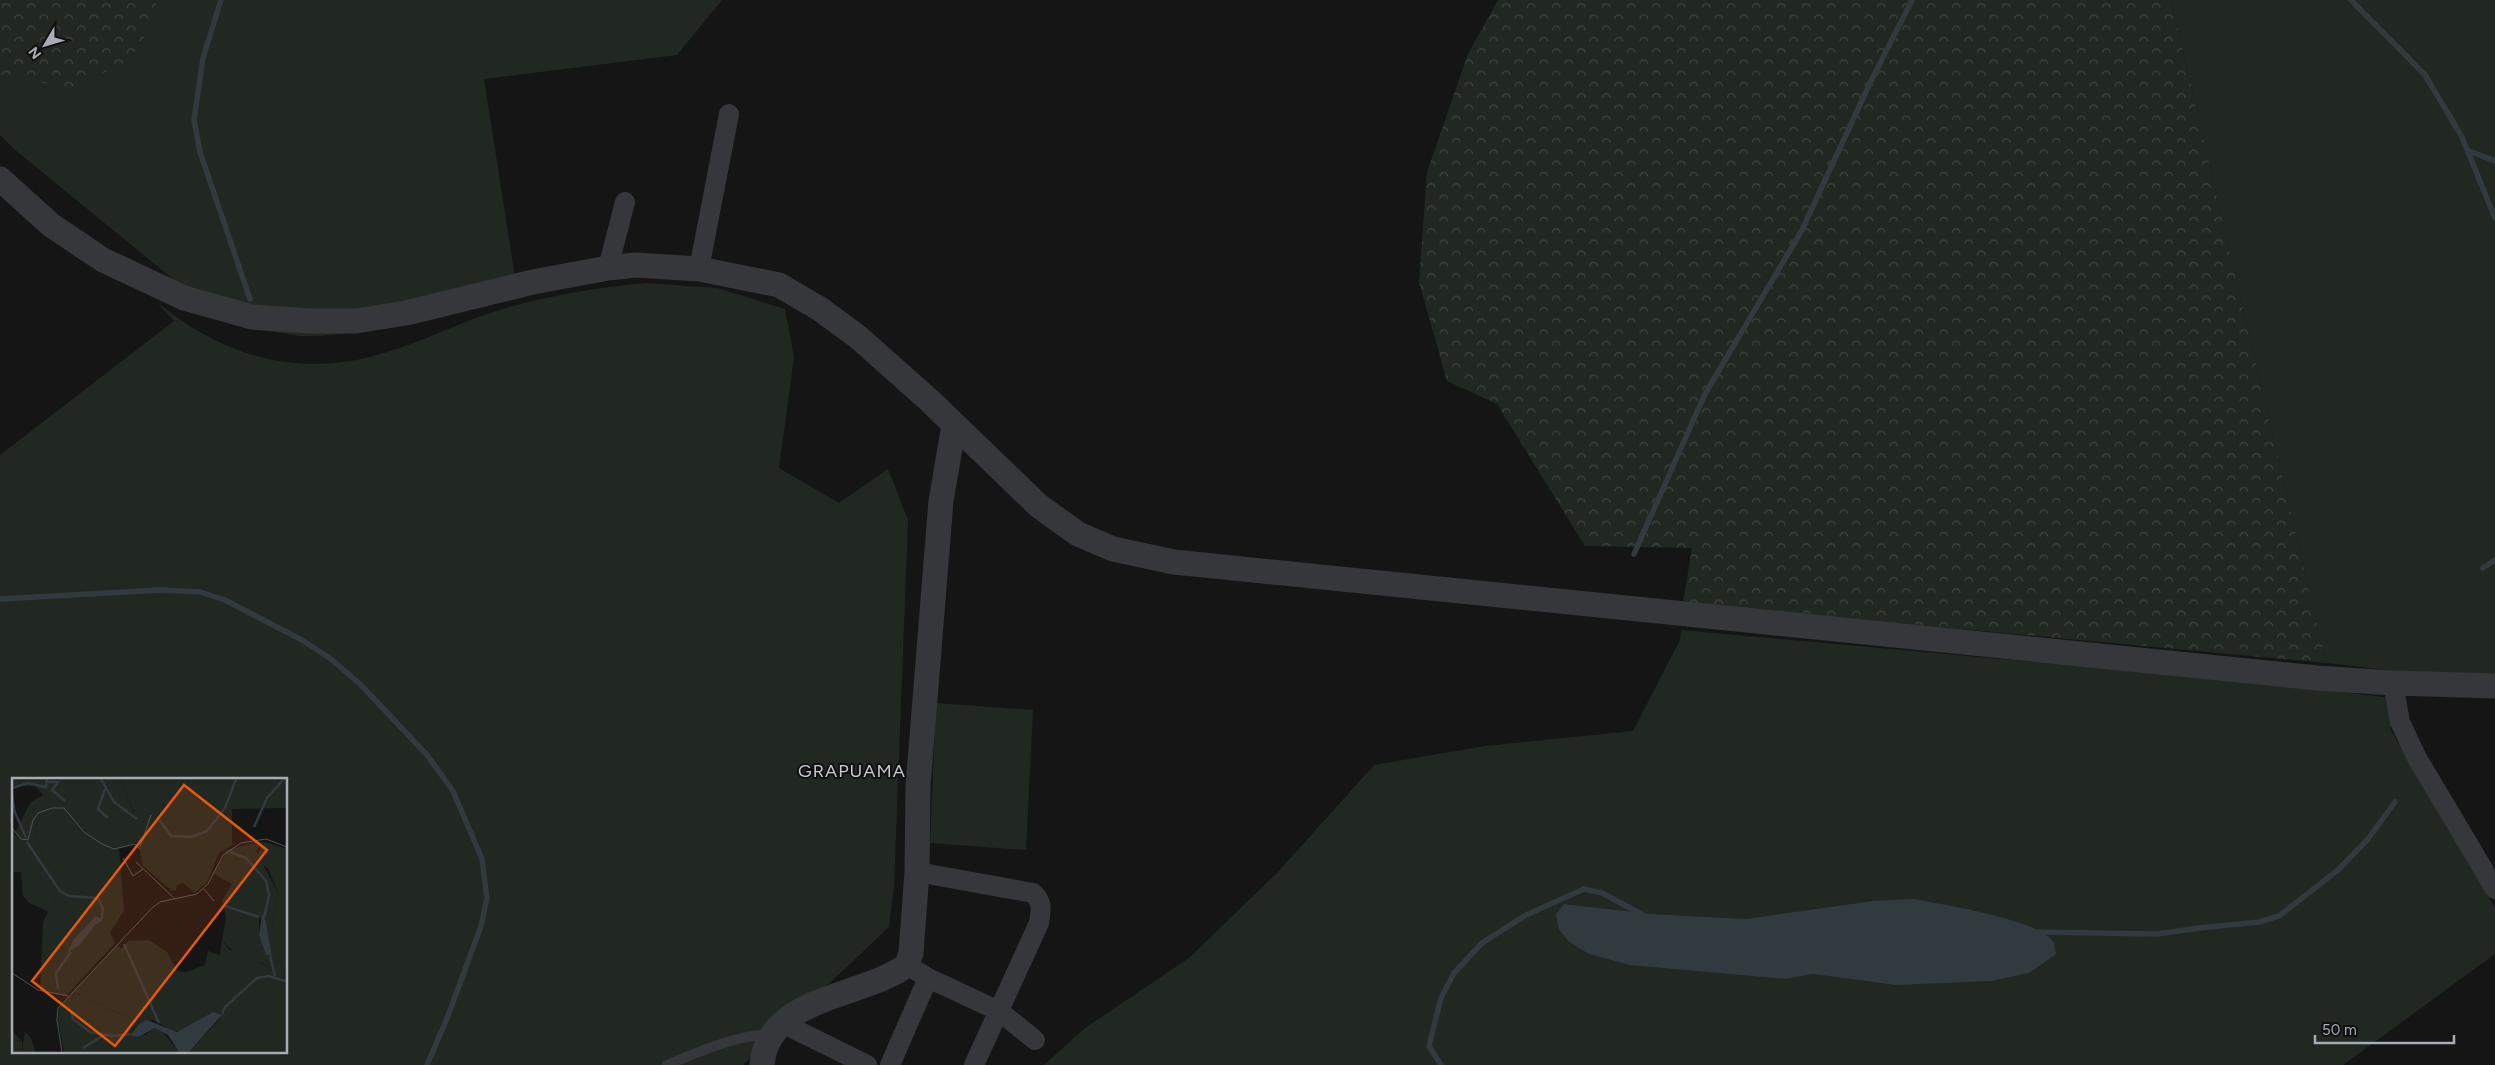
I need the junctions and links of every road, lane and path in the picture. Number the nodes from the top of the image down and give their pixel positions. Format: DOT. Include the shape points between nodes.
graph roads {
  1 [pos="729,114"];
  2 [pos="0,179"];
  3 [pos="625,202"];
  4 [pos="608,268"];
  5 [pos="699,269"];
  6 [pos="954,425"];
  7 [pos="2393,683"];
  8 [pos="2495,686"];
  9 [pos="917,872"];
  10 [pos="2495,889"];
  11 [pos="917,971"];
  12 [pos="998,1011"];
  13 [pos="777,1029"];
  14 [pos="1036,1040"];
  15 [pos="667,1065"];
  16 [pos="762,1065"];
  17 [pos="867,1065"];
  18 [pos="890,1065"];
  19 [pos="974,1065"];
  1 -- 5 [label="street"];
  2 -- 4 [label="street" via="51,225 103,260 184,298 252,317 356,320 406,313 533,282"];
  3 -- 4 [label="street"];
  4 -- 5 [label="street" via="636,265"];
  5 -- 6 [label="street" via="779,286 820,309 858,337"];
  6 -- 7 [label="street" via="1039,506 1078,534 1113,549 1174,562 2317,678"];
  6 -- 9 [label="street" via="940,511 918,786"];
  7 -- 8 [label="street"];
  7 -- 10 [label="street" via="2400,722 2417,758"];
  9 -- 11 [label="street" via="910,953"];
  9 -- 12 [label="street" via="1033,892 1039,898 1042,908 1039,923"];
  11 -- 12 [label="street"];
  11 -- 13 [label="street" via="880,980 812,1004"];
  11 -- 18 [label="street"];
  12 -- 14 [label="street"];
  12 -- 19 [label="street"];
  13 -- 15 [label="lane" via="723,1043"];
  13 -- 16 [label="street" via="765,1048"];
  13 -- 17 [label="street"];
}
